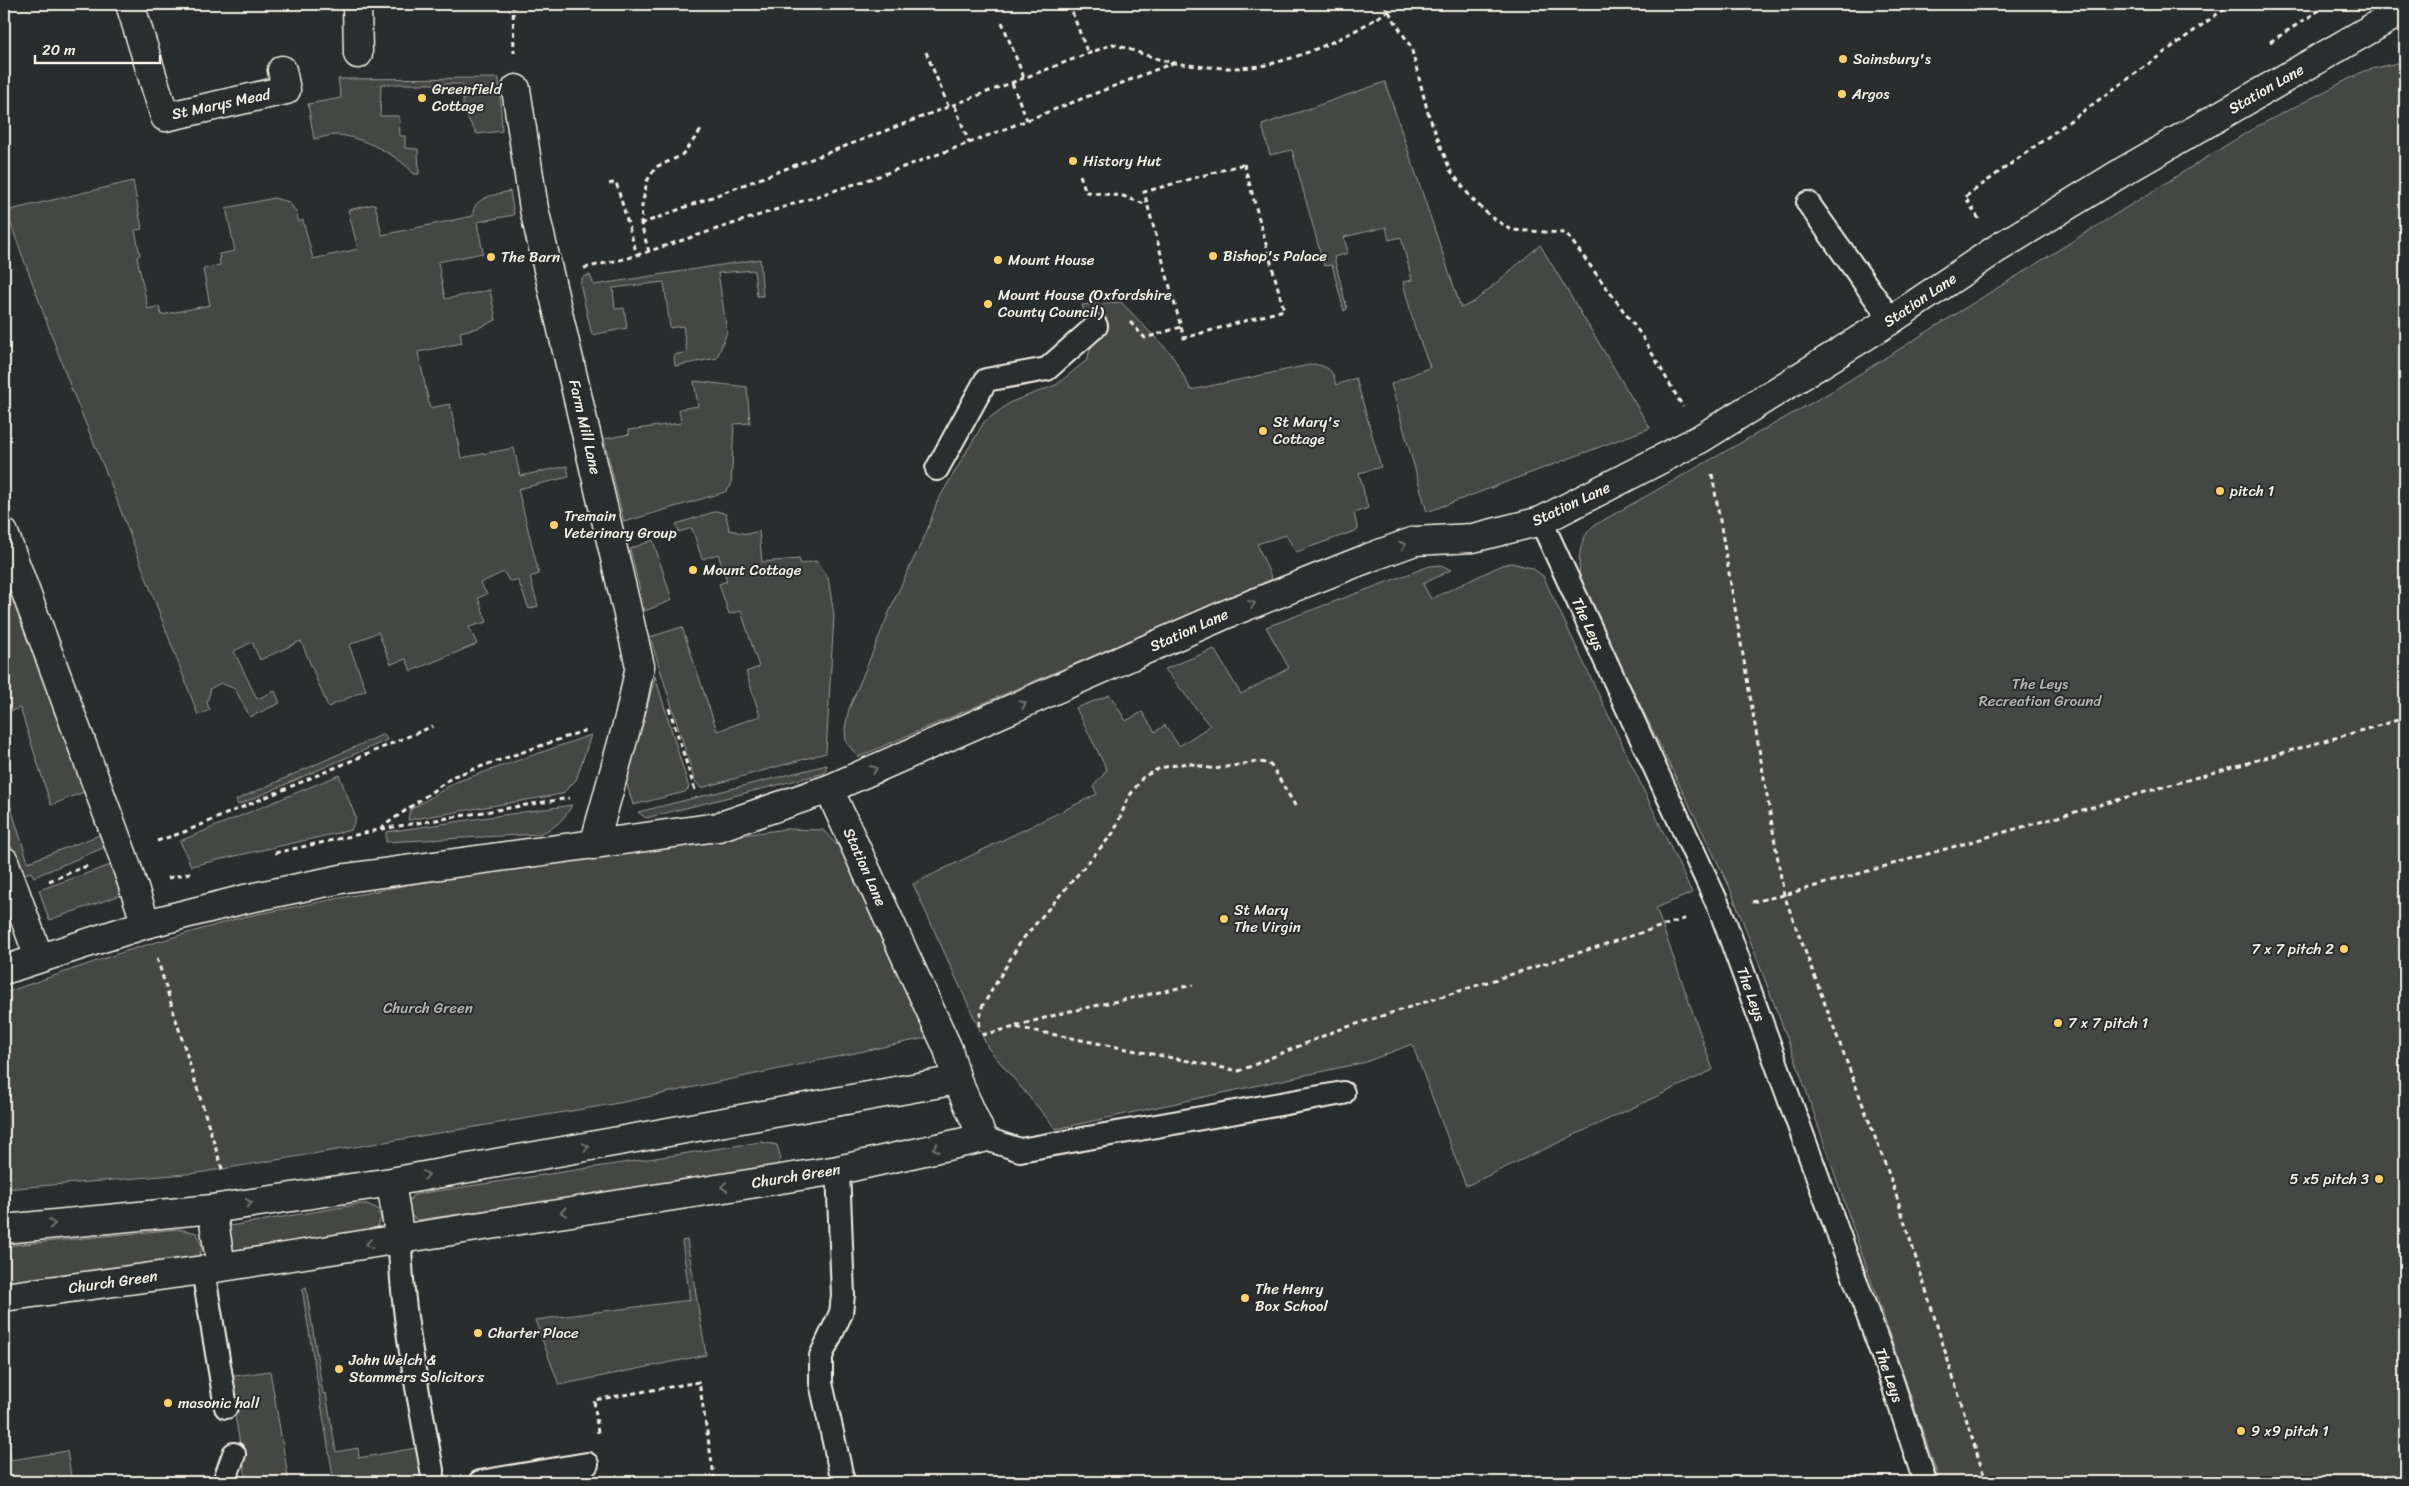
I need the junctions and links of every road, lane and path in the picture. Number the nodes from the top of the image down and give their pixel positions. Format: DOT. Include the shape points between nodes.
graph roads {
  1 [pos="130,4"];
  2 [pos="357,4"];
  3 [pos="513,4"];
  4 [pos="1069,4"];
  5 [pos="1384,4"];
  6 [pos="1398,4"];
  7 [pos="2231,4"];
  8 [pos="2329,4"];
  9 [pos="2405,9"];
  10 [pos="1388,11"];
  11 [pos="1002,22"];
  12 [pos="2270,42"];
  13 [pos="926,52"];
  14 [pos="358,54"];
  15 [pos="1088,54"];
  16 [pos="1173,62"];
  17 [pos="282,70"];
  18 [pos="1024,78"];
  19 [pos="1012,83"];
  20 [pos="516,89"];
  21 [pos="955,106"];
  22 [pos="949,108"];
  23 [pos="1026,120"];
  24 [pos="702,129"];
  25 [pos="969,143"];
  26 [pos="1080,174"];
  27 [pos="609,184"];
  28 [pos="1808,203"];
  29 [pos="1147,205"];
  30 [pos="641,224"];
  31 [pos="1998,248"];
  32 [pos="649,252"];
  33 [pos="637,255"];
  34 [pos="551,276"];
  35 [pos="1891,320"];
  36 [pos="1096,326"];
  37 [pos="1181,328"];
  38 [pos="1700,439"];
  39 [pos="937,469"];
  40 [pos="1541,521"];
  41 [pos="4,533"];
  42 [pos="2405,718"];
  43 [pos="432,726"];
  44 [pos="592,728"];
  45 [pos="829,789"];
  46 [pos="1296,807"];
  47 [pos="594,845"];
  48 [pos="122,853"];
  49 [pos="274,854"];
  50 [pos="4,861"];
  51 [pos="199,871"];
  52 [pos="134,886"];
  53 [pos="15,894"];
  54 [pos="1784,895"];
  55 [pos="1720,909"];
  56 [pos="146,924"];
  57 [pos="39,958"];
  58 [pos="4,970"];
  59 [pos="1193,985"];
  60 [pos="1015,1027"];
  61 [pos="957,1080"];
  62 [pos="1343,1093"];
  63 [pos="983,1138"];
  64 [pos="838,1170"];
  65 [pos="224,1176"];
  66 [pos="392,1182"];
  67 [pos="212,1209"];
  68 [pos="4,1228"];
  69 [pos="400,1240"];
  70 [pos="212,1269"];
  71 [pos="4,1297"];
  72 [pos="594,1400"];
  73 [pos="226,1407"];
  74 [pos="234,1454"];
  75 [pos="587,1464"];
  76 [pos="224,1482"];
  77 [pos="434,1482"];
  78 [pos="480,1482"];
  79 [pos="715,1482"];
  80 [pos="843,1482"];
  81 [pos="1925,1482"];
  82 [pos="1986,1482"];
  1 -- 17 [label="street, St Marys Mead" via="165,117 286,90"];
  2 -- 14 [label="street"];
  3 -- 20 [label="path"];
  4 -- 15 [label="path"];
  5 -- 10 [label="path"];
  6 -- 10 [label="path"];
  7 -- 31 [label="path" via="1965,197"];
  8 -- 12 [label="path"];
  9 -- 31 [label="street, Station Lane" via="2141,161"];
  10 -- 16 [label="path" via="1339,40 1274,63 1225,68"];
  10 -- 38 [label="path" via="1411,47 1428,113 1450,170 1472,199 1511,230 1566,233 1642,336"];
  11 -- 18 [label="path"];
  13 -- 22 [label="path"];
  15 -- 16 [label="path" via="1113,44"];
  15 -- 18 [label="path"];
  16 -- 23 [label="path"];
  18 -- 19 [label="path"];
  19 -- 21 [label="path"];
  19 -- 23 [label="path"];
  20 -- 34 [label="street, Farm Mill Lane" via="534,209"];
  21 -- 22 [label="path"];
  21 -- 25 [label="path"];
  22 -- 30 [label="path"];
  23 -- 25 [label="path"];
  24 -- 30 [label="path" via="681,156 656,167 650,174"];
  25 -- 32 [label="path"];
  26 -- 29 [label="path" via="1086,192 1123,196"];
  27 -- 33 [label="path" via="616,182"];
  28 -- 35 [label="lane"];
  29 -- 37 [label="path"];
  29 -- 37 [label="path" via="1144,192 1244,164 1284,310 1184,338"];
  30 -- 32 [label="path"];
  31 -- 35 [label="street, Station Lane"];
  32 -- 33 [label="path"];
  33 -- 34 [label="path"];
  34 -- 47 [label="street, Farm Mill Lane" via="640,666"];
  35 -- 38 [label="street, Station Lane"];
  36 -- 37 [label="path" via="1121,312 1146,338"];
  36 -- 39 [label="lane" via="1047,368 986,380"];
  38 -- 40 [label="street, Station Lane"];
  38 -- 54 [label="path" via="1709,458"];
  45 -- 40 [label="street, Station Lane, one-way" via="1229,613 1371,557 1415,541 1473,538"];
  40 -- 55 [label="lane, The Leys"];
  41 -- 48 [label="street"];
  42 -- 54 [label="path"];
  43 -- 48 [label="path" via="184,832"];
  44 -- 49 [label="path" via="454,776 378,830"];
  45 -- 47 [label="street" via="718,827"];
  45 -- 61 [label="street, Station Lane" via="948,1049"];
  46 -- 60 [label="path" via="1268,763 1214,769 1187,763 1160,768 1143,777 1128,798 1114,832 1022,941 982,1007 977,1037"];
  47 -- 56 [label="street" via="346,878"];
  48 -- 52 [label="street"];
  48 -- 53 [label="path"];
  50 -- 53 [label="street"];
  51 -- 52 [label="path"];
  52 -- 56 [label="street"];
  53 -- 57 [label="street"];
  54 -- 55 [label="path"];
  54 -- 82 [label="path" via="1893,1185"];
  55 -- 60 [label="path" via="1335,1031 1239,1071"];
  55 -- 81 [label="lane, The Leys" via="1892,1381"];
  56 -- 57 [label="street"];
  56 -- 65 [label="path"];
  57 -- 58 [label="street"];
  59 -- 60 [label="path" via="1066,1012"];
  61 -- 63 [label="street, Station Lane"];
  66 -- 61 [label="street, one-way"];
  62 -- 63 [label="lane" via="1020,1150"];
  63 -- 64 [label="street, Church Green, one-way"];
  64 -- 69 [label="street, Church Green, one-way"];
  64 -- 80 [label="lane" via="843,1295 841,1313 822,1356 821,1383"];
  67 -- 66 [label="street, one-way"];
  66 -- 69 [label="street"];
  68 -- 67 [label="street, one-way"];
  67 -- 70 [label="street"];
  69 -- 70 [label="street, Church Green, one-way"];
  69 -- 77 [label="lane" via="407,1316"];
  70 -- 71 [label="street, Church Green"];
  70 -- 73 [label="lane"];
  72 -- 79 [label="path" via="699,1382"];
  74 -- 76 [label="lane"];
  75 -- 78 [label="lane"];
}
